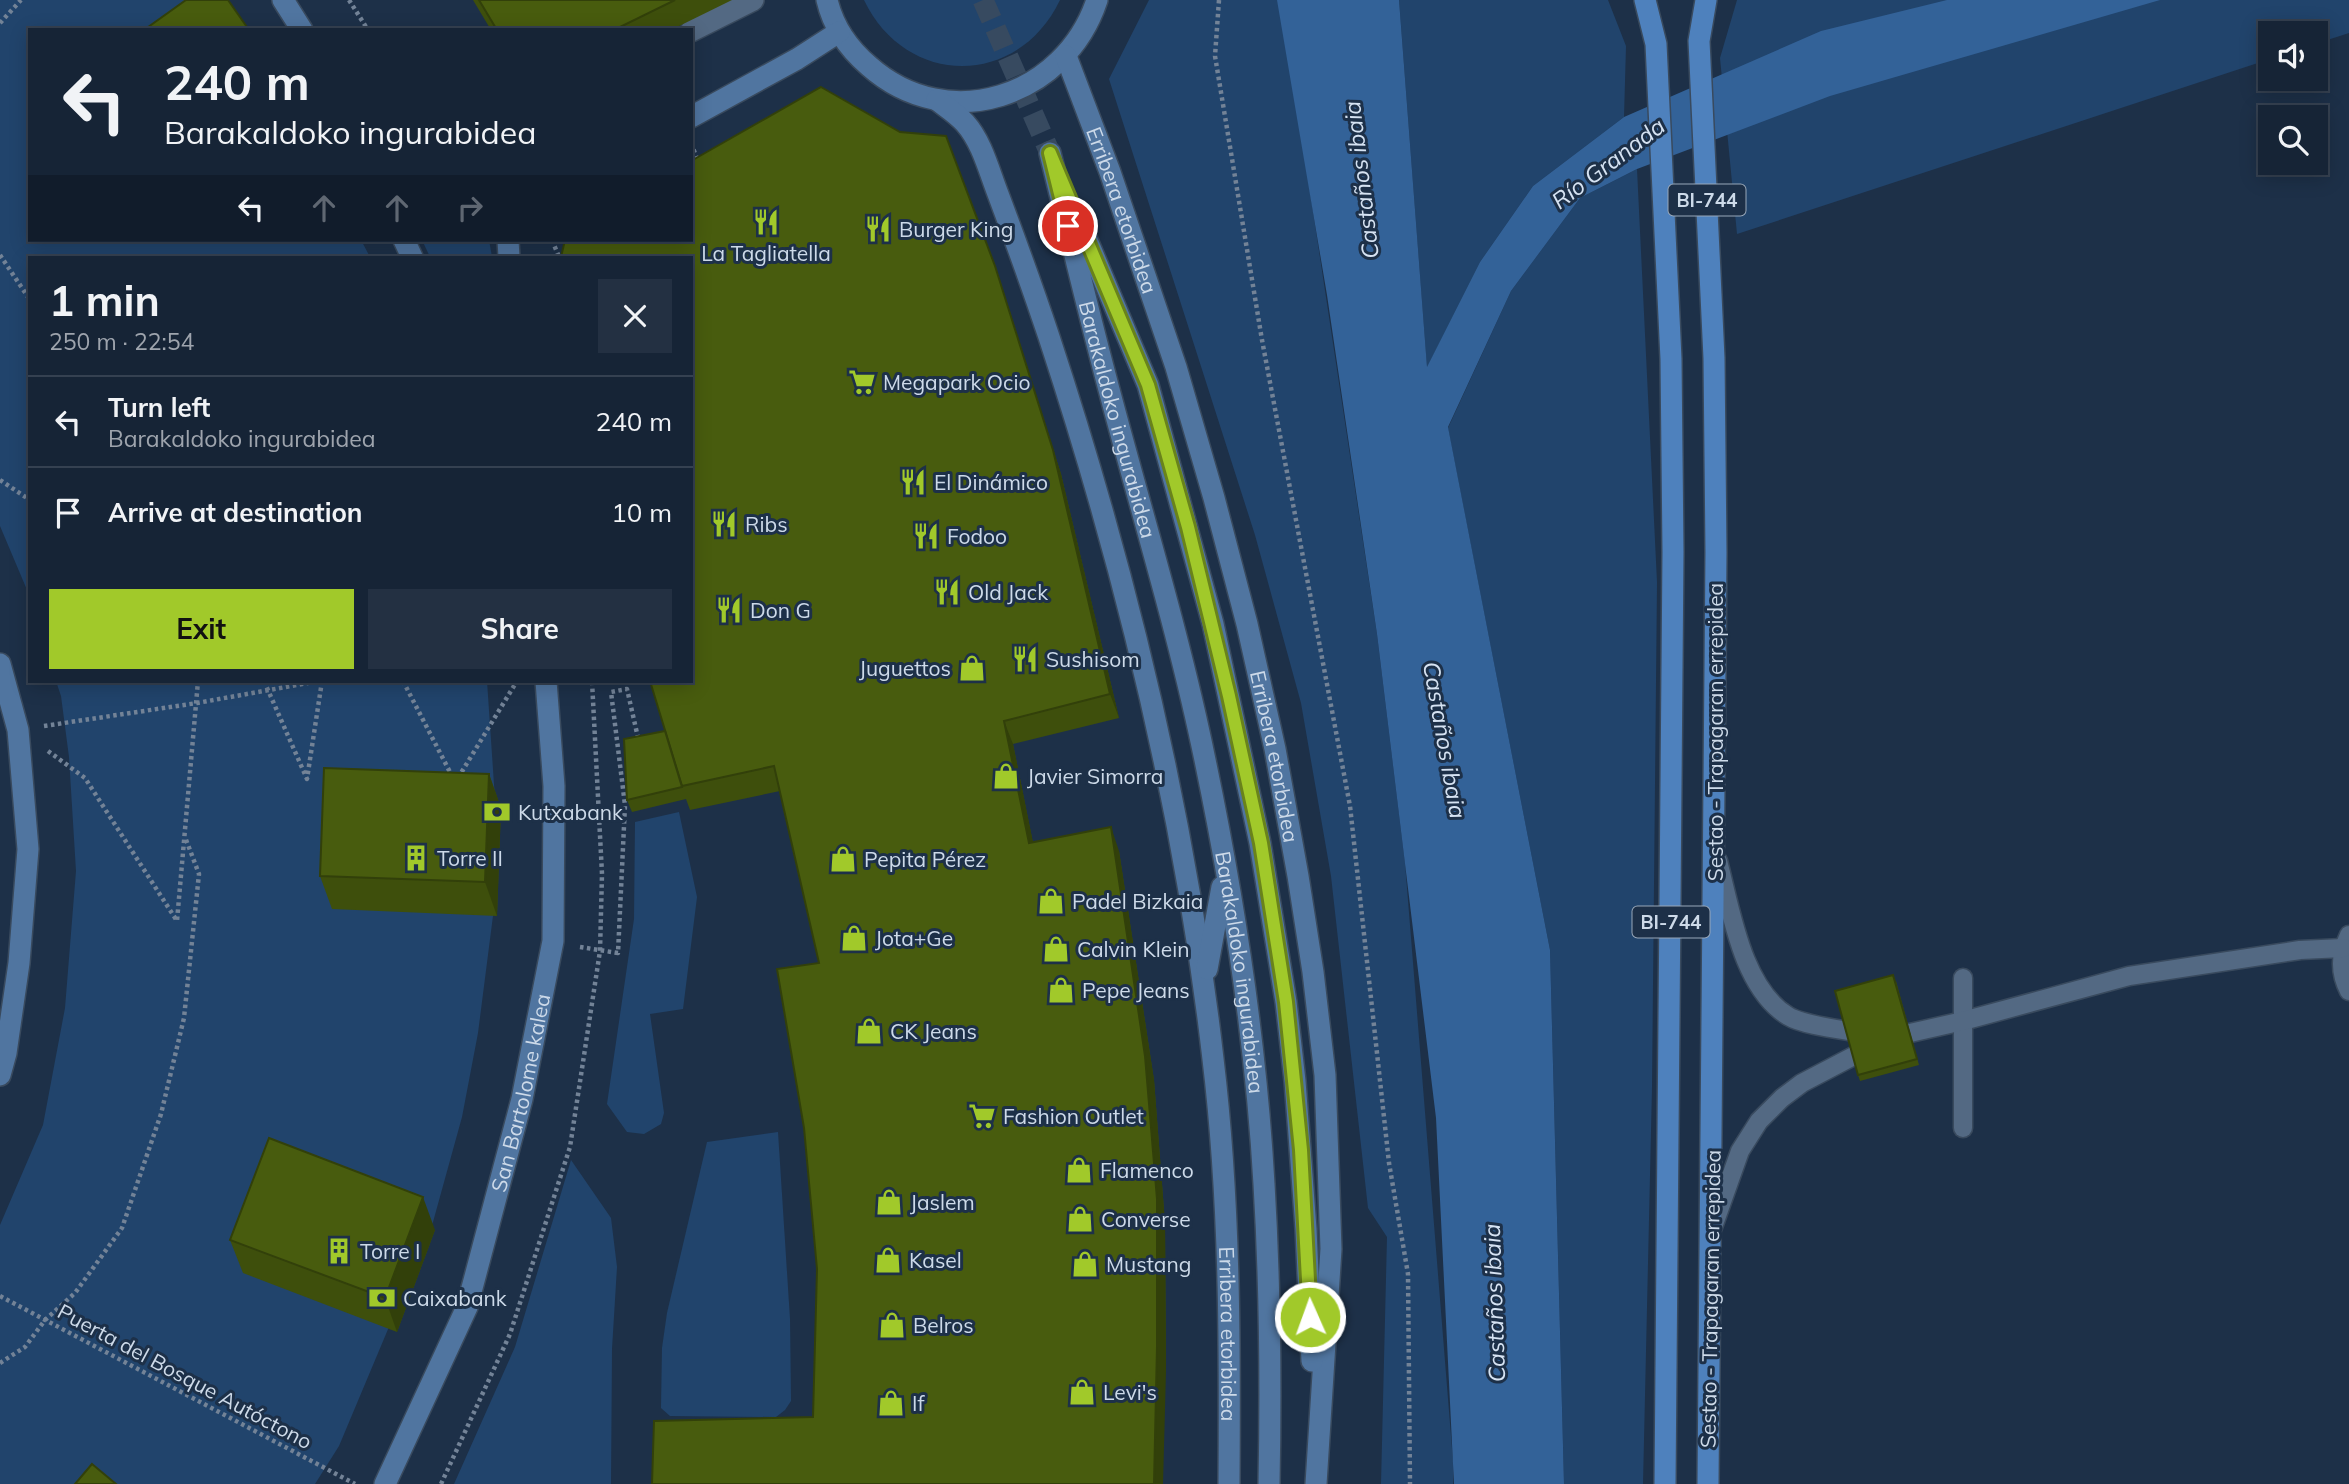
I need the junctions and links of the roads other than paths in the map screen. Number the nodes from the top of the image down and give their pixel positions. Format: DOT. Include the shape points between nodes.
graph roads {
  1 [pos="283,0"];
  2 [pos="753,0"];
  3 [pos="827,0"];
  4 [pos="1097,0"];
  5 [pos="1645,0"];
  6 [pos="1706,0"];
  7 [pos="301,28"];
  8 [pos="693,30"];
  9 [pos="839,32"];
  10 [pos="1066,56"];
  11 [pos="937,100"];
  12 [pos="693,116"];
  13 [pos="0,664"];
  14 [pos="546,683"];
  15 [pos="1714,847"];
  16 [pos="1225,872"];
  17 [pos="2346,942"];
  18 [pos="1963,978"];
  19 [pos="1203,987"];
  20 [pos="2349,991"];
  21 [pos="1963,1021"];
  22 [pos="1888,1038"];
  23 [pos="0,1075"];
  24 [pos="1963,1128"];
  25 [pos="1711,1233"];
  26 [pos="1316,1476"];
  27 [pos="385,1484"];
  28 [pos="1229,1484"];
  29 [pos="1269,1484"];
  30 [pos="1665,1484"];
  31 [pos="1708,1484"];
  1 -- 7 [label="street"];
  2 -- 8 [label="street"];
  3 -- 9 [label="street"];
  4 -- 10 [label="street" via="1081,37"];
  5 -- 30 [label="main road, Sestao - Trapagaran errepidea / BI-744" via="1656,44 1671,359 1674,552"];
  6 -- 15 [label="main road, Sestao - Trapagaran errepidea / BI-744" via="1699,41 1714,358"];
  9 -- 11 [label="street" via="881,77"];
  9 -- 12 [label="street"];
  10 -- 11 [label="street" via="1039,79 1007,95 972,102"];
  10 -- 26 [label="street, Erribera etorbidea" via="1177,367 1247,624 1298,876 1325,1075 1331,1249"];
  11 -- 19 [label="street, Erribera etorbidea" via="965,123 979,144 1062,377 1125,598 1168,781"];
  13 -- 23 [label="street" via="18,730 28,849 19,963"];
  14 -- 27 [label="street, San Bartolome kalea" via="554,786 553,941 522,1099 467,1307"];
  15 -- 22 [label="lane" via="1744,956 1764,997 1789,1017"];
  15 -- 25 [label="main road, Sestao - Trapagaran errepidea / BI-744"];
  16 -- 19 [label="street"];
  16 -- 26 [label="street, Barakaldoko ingurabidea" via="1205,759 1159,570 1050,153 1148,385 1213,624 1261,843 1295,1081"];
  16 -- 29 [label="street, Barakaldoko ingurabidea" via="1258,1104 1264,1182"];
  17 -- 20 [label="lane" via="2341,965"];
  17 -- 21 [label="lane" via="2129,976"];
  18 -- 21 [label="lane"];
  19 -- 28 [label="street, Erribera etorbidea" via="1226,1219"];
  21 -- 22 [label="lane"];
  21 -- 24 [label="lane"];
  22 -- 25 [label="lane" via="1802,1083 1759,1121 1740,1151"];
  25 -- 31 [label="main road, Sestao - Trapagaran errepidea / BI-744"];
}
